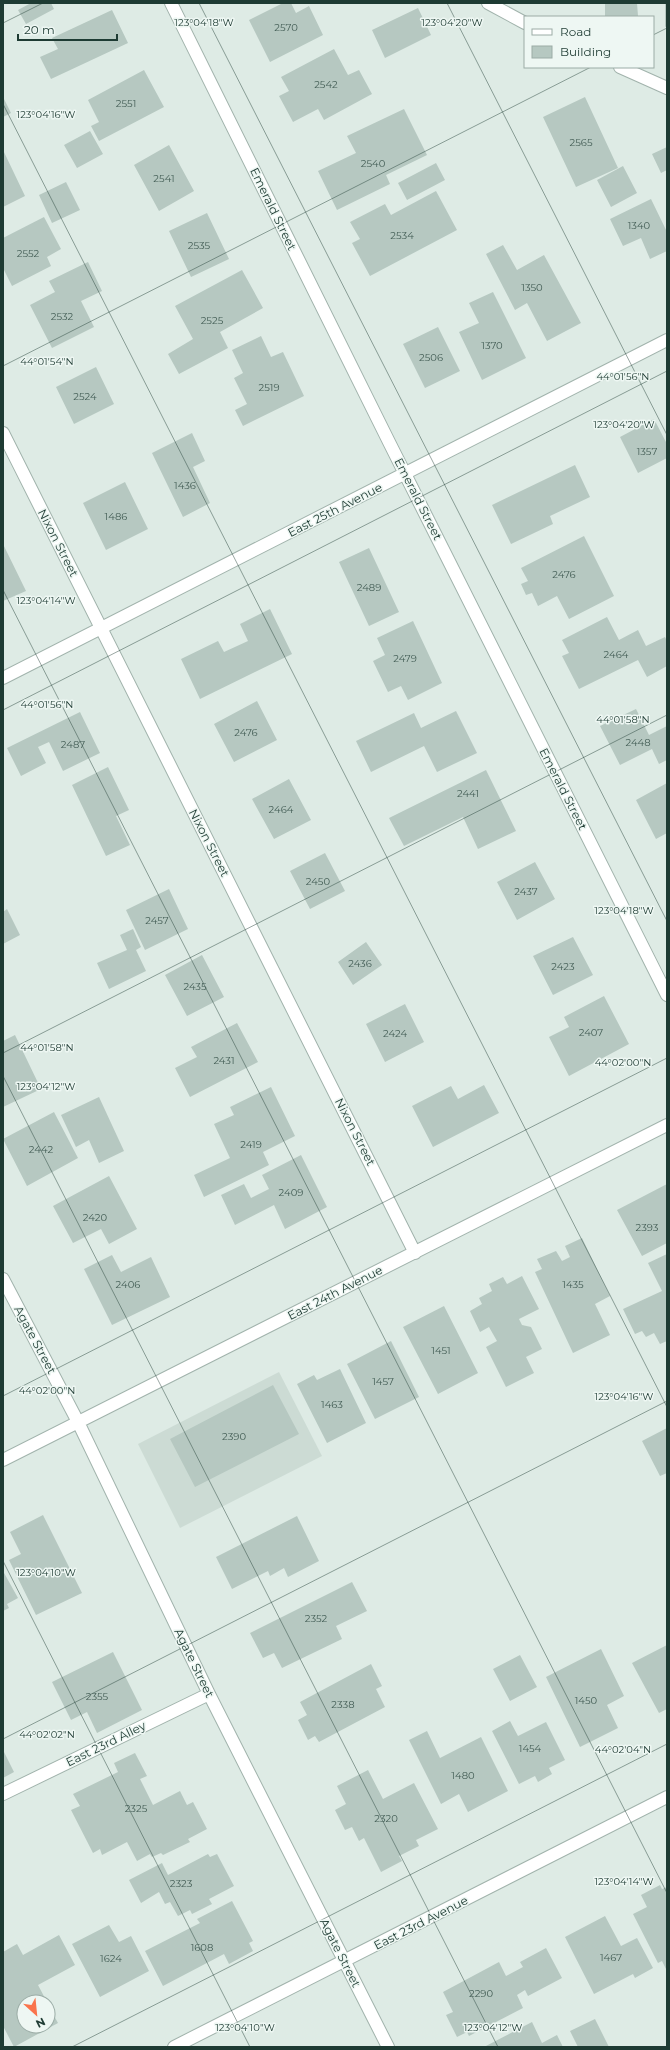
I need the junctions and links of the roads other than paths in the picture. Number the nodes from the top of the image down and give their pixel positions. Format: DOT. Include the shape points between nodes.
graph roads {
  1 [pos="171,3"];
  2 [pos="488,3"];
  3 [pos="524,23"];
  4 [pos="622,68"];
  5 [pos="667,88"];
  6 [pos="667,340"];
  7 [pos="3,433"];
  8 [pos="405,474"];
  9 [pos="101,629"];
  10 [pos="3,678"];
  11 [pos="667,994"];
  12 [pos="667,1125"];
  13 [pos="415,1253"];
  14 [pos="3,1279"];
  15 [pos="78,1422"];
  16 [pos="3,1460"];
  17 [pos="209,1694"];
  18 [pos="3,1794"];
  19 [pos="667,1798"];
  20 [pos="344,1962"];
  21 [pos="174,2047"];
  22 [pos="388,2047"];
  1 -- 8 [label="street, Emerald Street"];
  2 -- 3 [label="street"];
  4 -- 5 [label="street"];
  6 -- 8 [label="street, East 25th Avenue"];
  7 -- 9 [label="street, Nixon Street"];
  8 -- 9 [label="street, East 25th Avenue"];
  8 -- 11 [label="street, Emerald Street"];
  9 -- 10 [label="street, East 25th Avenue"];
  9 -- 13 [label="street, Nixon Street"];
  12 -- 13 [label="street, East 24th Avenue"];
  13 -- 15 [label="street, East 24th Avenue"];
  14 -- 15 [label="street, Agate Street"];
  15 -- 16 [label="street, East 24th Avenue"];
  15 -- 17 [label="street, Agate Street"];
  17 -- 18 [label="street, East 23rd Alley"];
  17 -- 20 [label="street, Agate Street"];
  19 -- 20 [label="street, East 23rd Avenue"];
  20 -- 21 [label="street, East 23rd Avenue"];
  20 -- 22 [label="street, Agate Street"];
}
